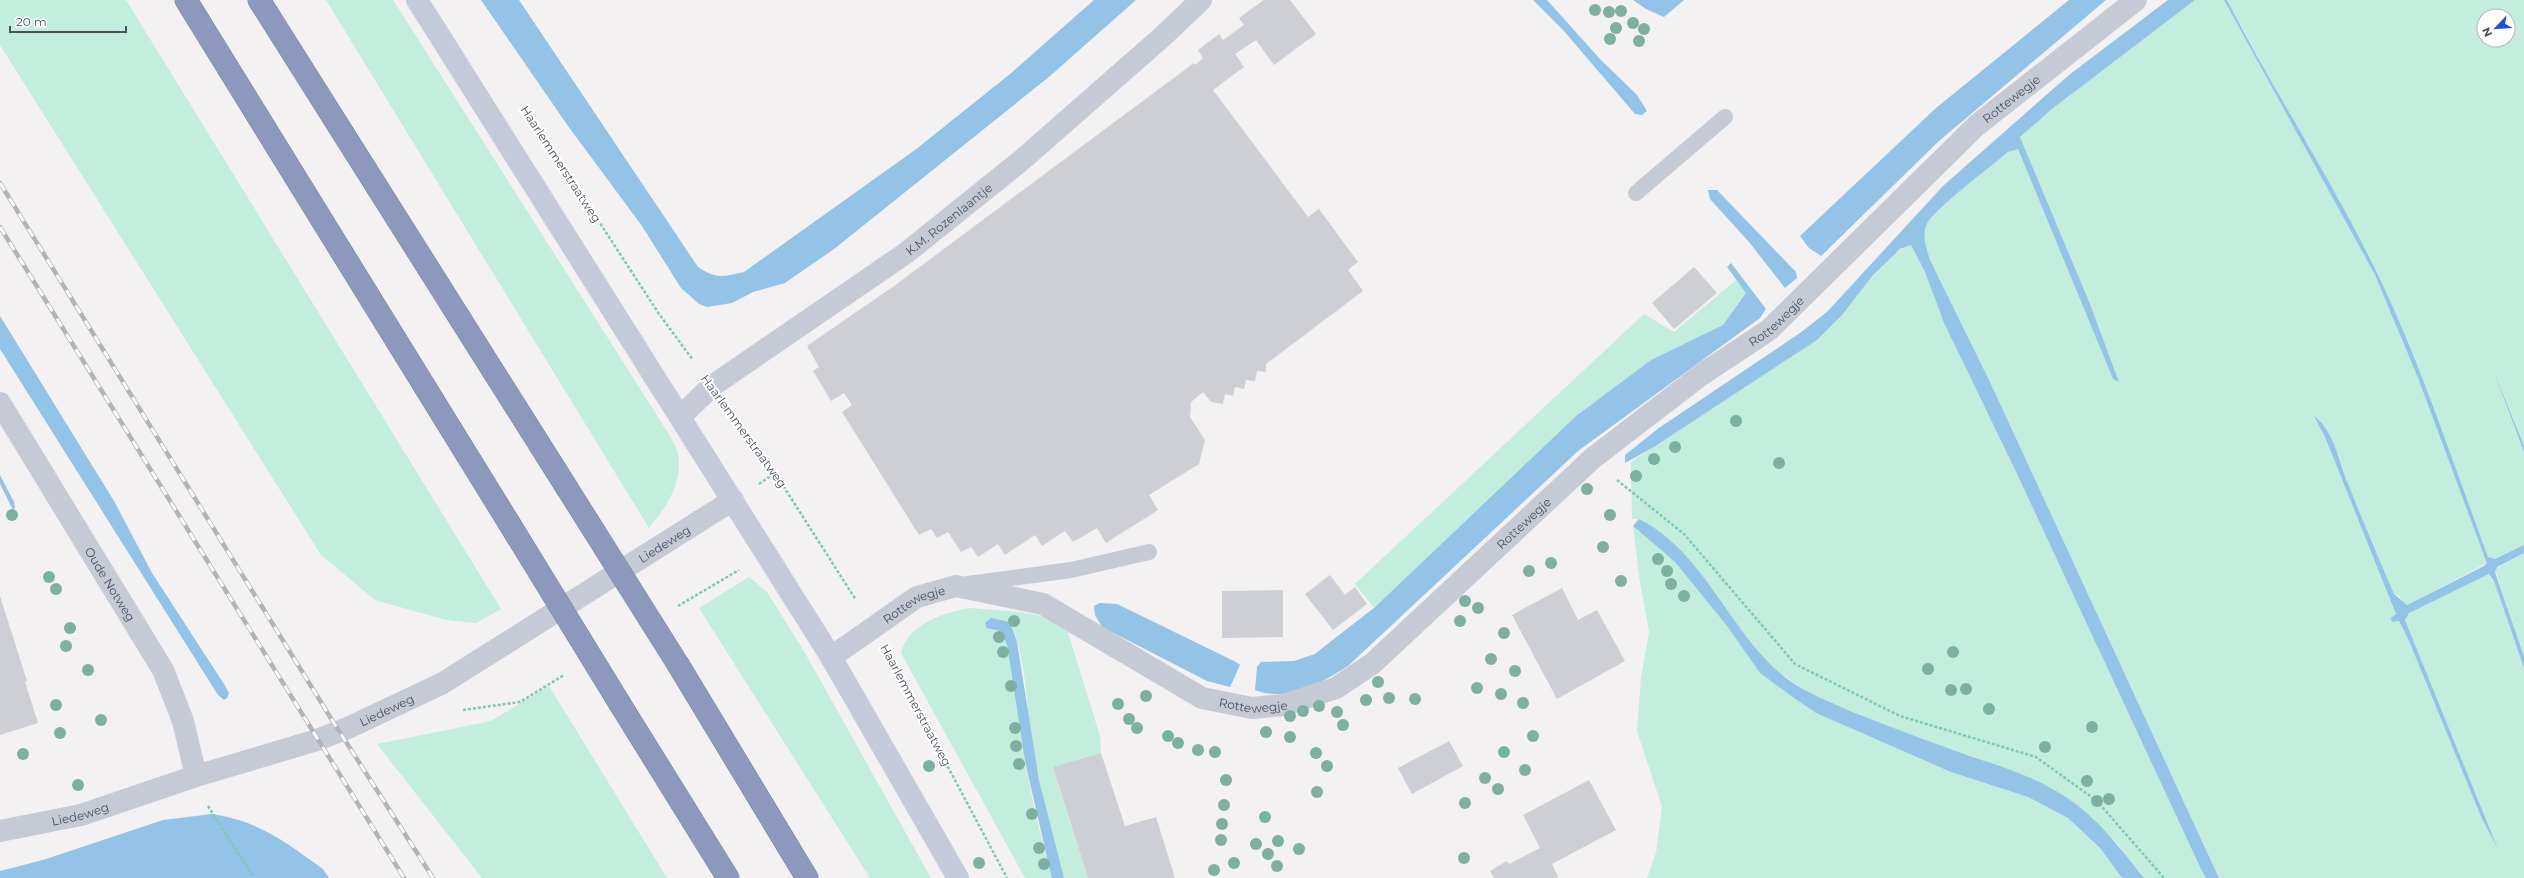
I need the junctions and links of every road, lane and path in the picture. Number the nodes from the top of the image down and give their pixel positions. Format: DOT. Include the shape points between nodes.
graph roads {
  1 [pos="186,0"];
  2 [pos="259,0"];
  3 [pos="417,0"];
  4 [pos="1201,0"];
  5 [pos="2136,0"];
  6 [pos="1725,117"];
  7 [pos="533,120"];
  8 [pos="1636,193"];
  9 [pos="712,386"];
  10 [pos="0,403"];
  11 [pos="681,416"];
  12 [pos="1593,458"];
  13 [pos="733,500"];
  14 [pos="1149,552"];
  15 [pos="956,586"];
  16 [pos="875,628"];
  17 [pos="831,658"];
  18 [pos="196,776"];
  19 [pos="206,802"];
  20 [pos="0,831"];
  21 [pos="254,878"];
  22 [pos="728,878"];
  23 [pos="807,878"];
  24 [pos="958,878"];
  25 [pos="1007,878"];
  26 [pos="2164,878"];
  1 -- 22 [label="highway, bridge"];
  2 -- 23 [label="highway, bridge" via="567,488"];
  3 -- 11 [label="main road"];
  4 -- 9 [label="street, K.M. Rozenlaantje" via="1023,159 906,253"];
  5 -- 12 [label="street, Rottewegje" via="1976,126 1769,330 1700,375"];
  6 -- 8 [label="lane"];
  7 -- 9 [label="path, Haarlemmerstraatweg" via="659,314"];
  9 -- 11 [label="street, K.M. Rozenlaantje"];
  9 -- 16 [label="path, Haarlemmerstraatweg" via="775,473"];
  10 -- 18 [label="street, Oude Notweg" via="163,670 183,721"];
  11 -- 13 [label="main road"];
  12 -- 15 [label="street, Rottewegje" via="1372,664 1336,688 1284,705 1252,708 1202,698 1043,604"];
  12 -- 26 [label="path" via="1629,491 1684,534 1795,664 1900,716 2036,757 2097,801"];
  13 -- 17 [label="main road"];
  13 -- 18 [label="street, Liedeweg" via="443,683 317,740"];
  14 -- 15 [label="lane" via="1071,570"];
  15 -- 16 [label="street, Rottewegje" via="917,597"];
  16 -- 17 [label="street, Rottewegje"];
  16 -- 25 [label="path, Haarlemmerstraatweg"];
  17 -- 24 [label="main road"];
  18 -- 20 [label="street, Liedeweg" via="81,815"];
  19 -- 21 [label="path"];
}
